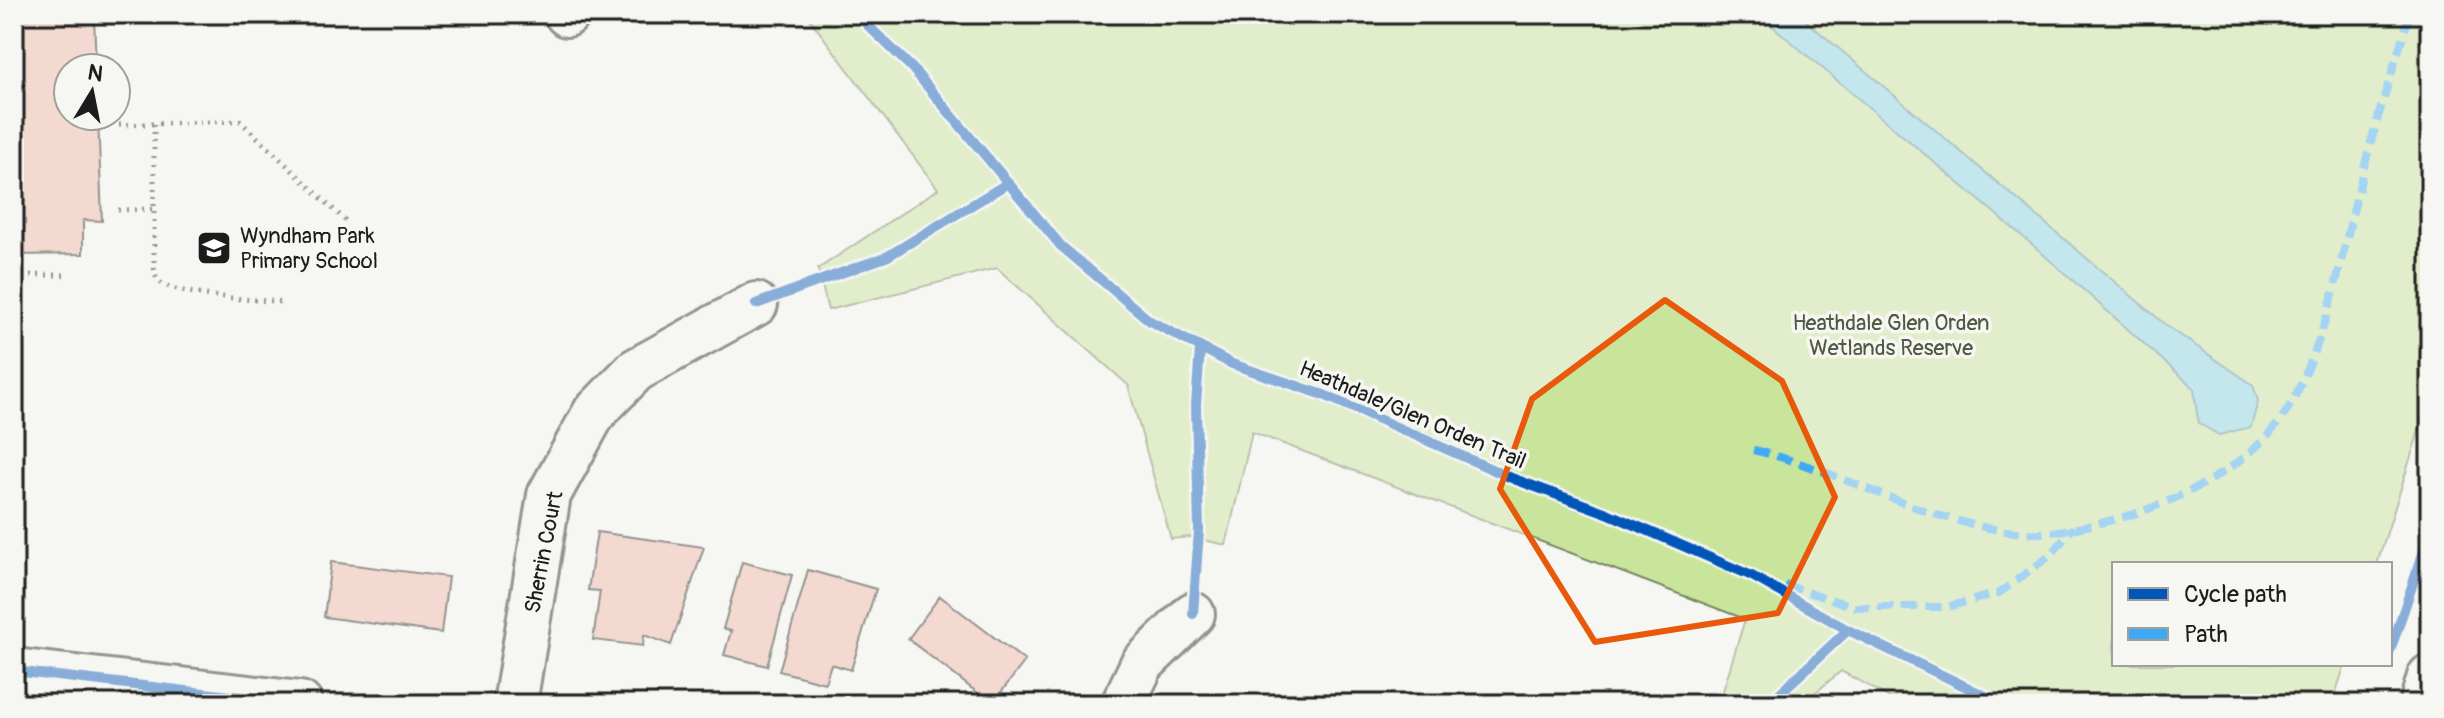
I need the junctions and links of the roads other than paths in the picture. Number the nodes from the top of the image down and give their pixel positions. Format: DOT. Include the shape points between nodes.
graph roads {
  1 [pos="756,304"];
  2 [pos="1193,614"];
  3 [pos="14,671"];
  4 [pos="2430,677"];
  5 [pos="300,704"];
  6 [pos="515,704"];
  7 [pos="1123,704"];
  8 [pos="2422,704"];
  1 -- 6 [label="street, Sherrin Court" via="636,370 594,413 549,495"];
  2 -- 7 [label="street" via="1142,664"];
  3 -- 5 [label="main road"];
  4 -- 8 [label="main road"];
}
